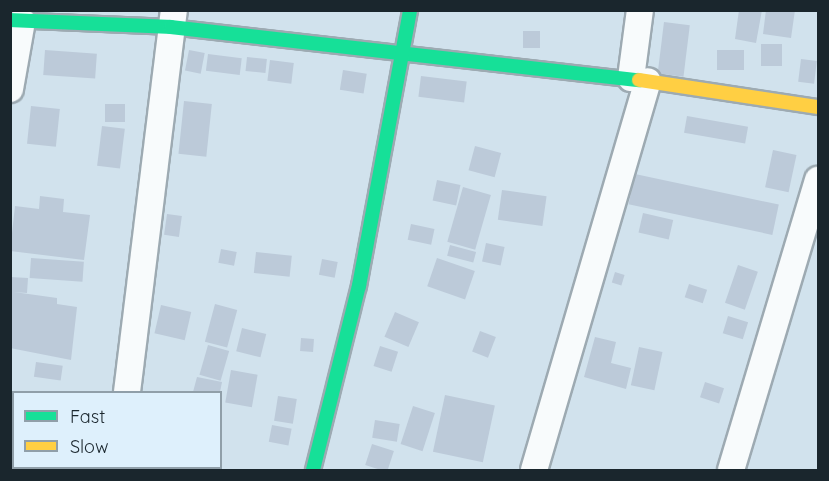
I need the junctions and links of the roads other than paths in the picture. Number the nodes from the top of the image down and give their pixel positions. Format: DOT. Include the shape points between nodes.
graph roads {
  1 [pos="410,10"];
  2 [pos="640,10"];
  3 [pos="173,19"];
  4 [pos="16,20"];
  5 [pos="405,52"];
  6 [pos="640,80"];
  7 [pos="10,89"];
  8 [pos="819,107"];
  9 [pos="819,180"];
  10 [pos="127,391"];
  11 [pos="313,471"];
  12 [pos="534,471"];
  13 [pos="731,471"];
  1 -- 5 [label="street"];
  2 -- 6 [label="street"];
  3 -- 4 [label="street"];
  3 -- 5 [label="street"];
  3 -- 10 [label="street"];
  4 -- 7 [label="street"];
  5 -- 6 [label="street"];
  5 -- 11 [label="street" via="359,286"];
  6 -- 8 [label="street"];
  6 -- 12 [label="street"];
  9 -- 13 [label="street"];
}
